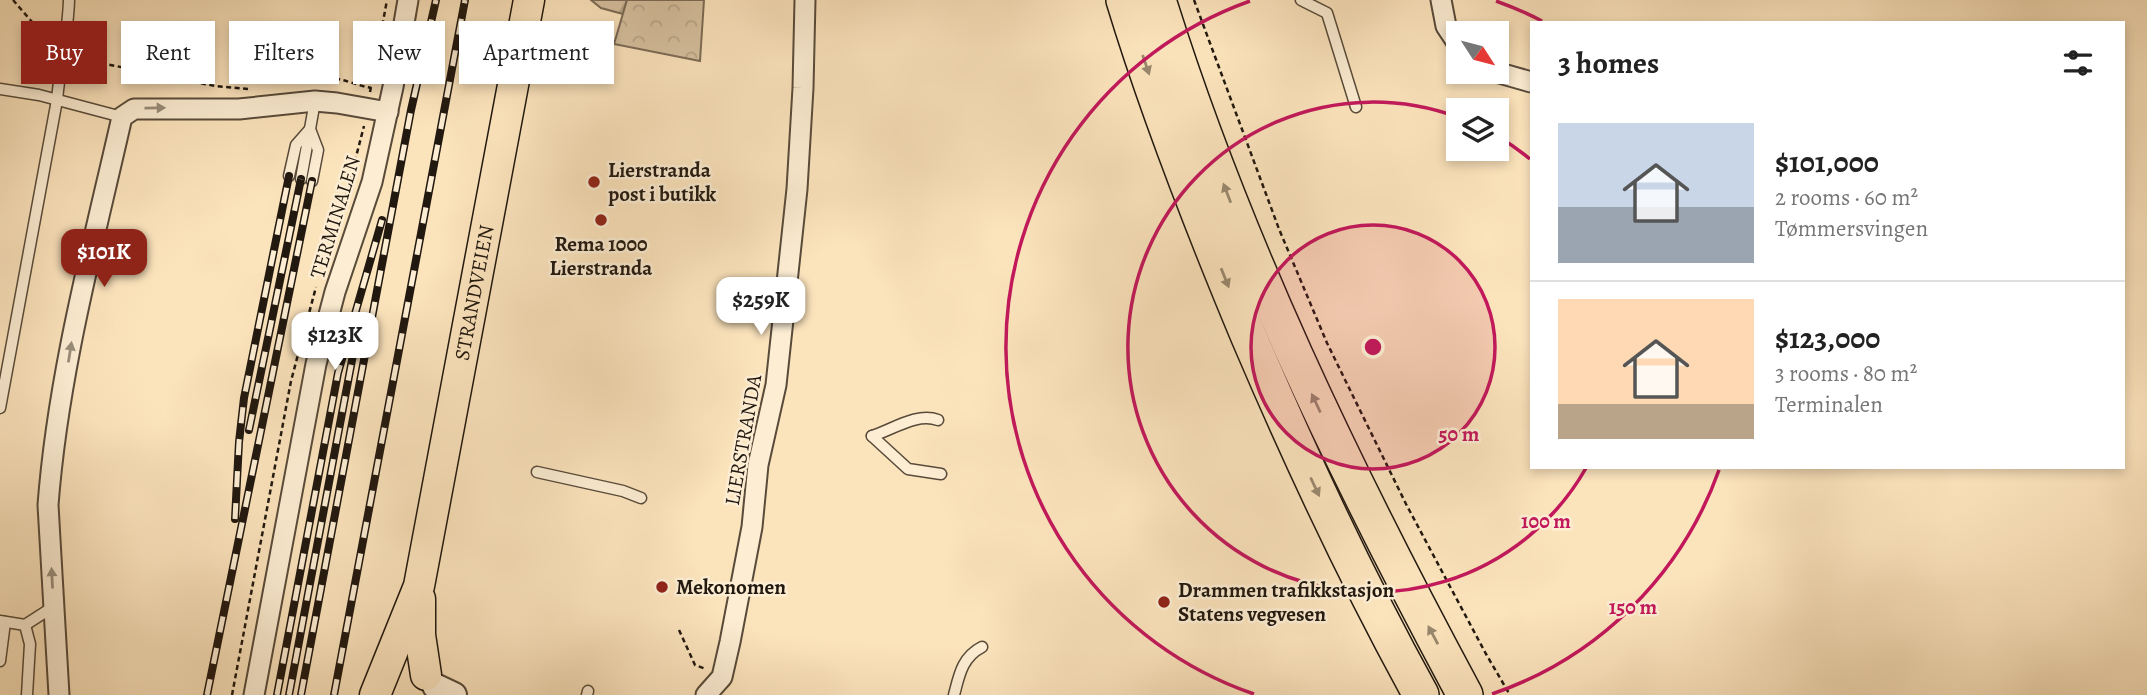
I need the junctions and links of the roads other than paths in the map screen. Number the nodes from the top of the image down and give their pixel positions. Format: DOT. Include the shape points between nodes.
graph roads {
  1 [pos="69,0"];
  2 [pos="408,0"];
  3 [pos="529,0"];
  4 [pos="805,0"];
  5 [pos="1124,0"];
  6 [pos="1158,0"];
  7 [pos="1301,0"];
  8 [pos="1441,0"];
  9 [pos="1446,26"];
  10 [pos="1509,76"];
  11 [pos="1530,82"];
  12 [pos="0,89"];
  13 [pos="309,93"];
  14 [pos="57,100"];
  15 [pos="1356,107"];
  16 [pos="388,112"];
  17 [pos="122,117"];
  18 [pos="310,129"];
  19 [pos="295,178"];
  20 [pos="312,181"];
  21 [pos="0,408"];
  22 [pos="938,420"];
  23 [pos="537,471"];
  24 [pos="941,474"];
  25 [pos="641,498"];
  26 [pos="419,586"];
  27 [pos="53,607"];
  28 [pos="3,621"];
  29 [pos="25,625"];
  30 [pos="982,647"];
  31 [pos="0,661"];
  32 [pos="719,681"];
  33 [pos="438,688"];
  34 [pos="377,689"];
  35 [pos="27,695"];
  36 [pos="59,695"];
  37 [pos="254,695"];
  38 [pos="706,695"];
  39 [pos="954,695"];
  40 [pos="1421,695"];
  41 [pos="1465,695"];
  1 -- 14 [label="lane"];
  2 -- 16 [label="street, TERMINALEN"];
  3 -- 26 [label="main road, STRANDVEIEN"];
  4 -- 32 [label="street, LIERSTRANDA" via="798,176 776,385"];
  5 -- 40 [label="highway, one-way" via="1189,187 1263,369 1334,526"];
  41 -- 6 [label="highway, one-way" via="1293,353 1227,193"];
  7 -- 15 [label="lane" via="1327,13"];
  8 -- 9 [label="street"];
  10 -- 11 [label="street"];
  12 -- 14 [label="lane"];
  13 -- 16 [label="street"];
  17 -- 13 [label="street, one-way" via="134,109 239,108"];
  13 -- 18 [label="lane"];
  14 -- 17 [label="lane"];
  14 -- 21 [label="lane"];
  16 -- 37 [label="street, TERMINALEN" via="372,182 316,364"];
  27 -- 17 [label="street, one-way" via="51,474 73,334"];
  18 -- 19 [label="lane"];
  18 -- 20 [label="lane" via="318,150"];
  22 -- 24 [label="lane" via="914,420 873,436 908,469"];
  23 -- 25 [label="lane"];
  26 -- 33 [label="main road, STRANDVEIEN" via="420,635"];
  26 -- 34 [label="main road, STRANDVEIEN"];
  27 -- 29 [label="lane"];
  27 -- 36 [label="street"];
  28 -- 29 [label="lane"];
  28 -- 31 [label="lane"];
  29 -- 35 [label="lane" via="30,644"];
  30 -- 39 [label="lane" via="963,665"];
  32 -- 38 [label="street"];
  33 -- 34 [label="main road" via="406,670 388,675"];
}
